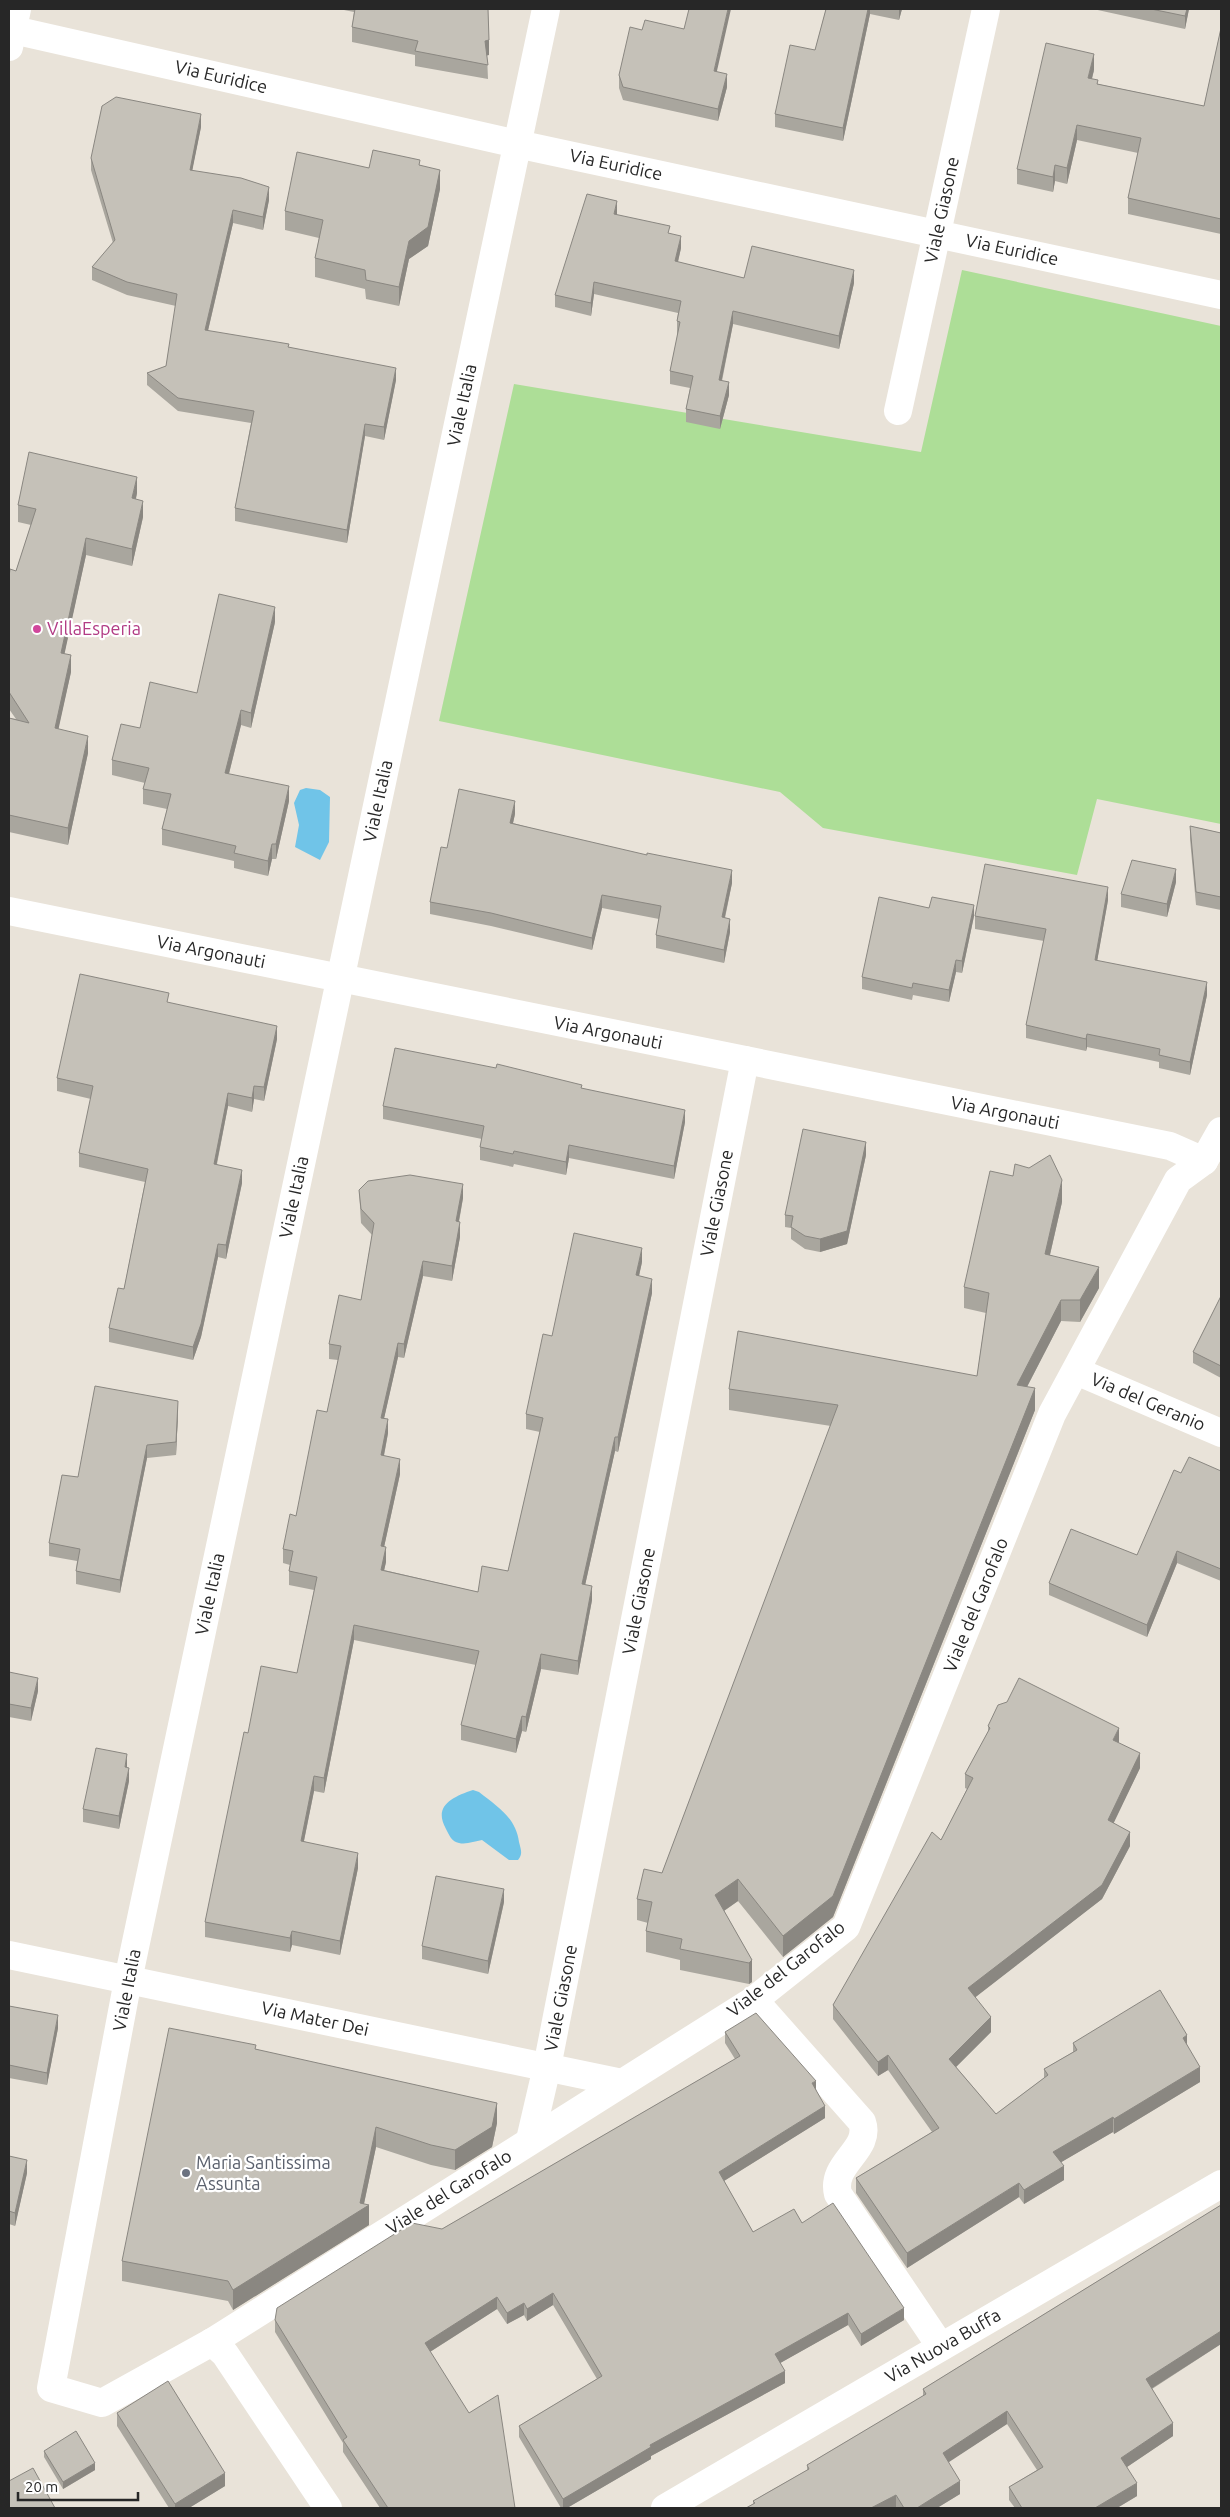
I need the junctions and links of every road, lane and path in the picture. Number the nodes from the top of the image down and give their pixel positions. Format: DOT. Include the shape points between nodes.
graph roads {
  1 [pos="546,9"];
  2 [pos="986,9"];
  3 [pos="12,28"];
  4 [pos="517,144"];
  5 [pos="937,234"];
  6 [pos="1221,295"];
  7 [pos="898,411"];
  8 [pos="9,911"];
  9 [pos="341,978"];
  10 [pos="745,1060"];
  11 [pos="1221,1131"];
  12 [pos="1204,1160"];
  13 [pos="1076,1371"];
  14 [pos="1221,1432"];
  15 [pos="9,1955"];
  16 [pos="128,1980"];
  17 [pos="754,2000"];
  18 [pos="547,2067"];
  19 [pos="622,2083"];
  20 [pos="530,2140"];
  21 [pos="1221,2184"];
  22 [pos="212,2342"];
  23 [pos="942,2347"];
  24 [pos="51,2388"];
  25 [pos="328,2508"];
  26 [pos="665,2508"];
  1 -- 4 [label="street, Viale Italia"];
  2 -- 5 [label="street, Viale Giasone"];
  3 -- 4 [label="street, Via Euridice"];
  4 -- 5 [label="street, Via Euridice"];
  4 -- 9 [label="street, Viale Italia"];
  5 -- 6 [label="street, Via Euridice"];
  5 -- 7 [label="street, Viale Giasone"];
  8 -- 9 [label="street, Via Argonauti"];
  9 -- 10 [label="street, Via Argonauti"];
  9 -- 16 [label="street, Viale Italia"];
  10 -- 12 [label="street, Via Argonauti" via="1170,1146"];
  10 -- 18 [label="street, Viale Giasone"];
  11 -- 12 [label="street"];
  12 -- 13 [label="street, Viale del Garofalo" via="1178,1180"];
  13 -- 14 [label="street, Via del Geranio"];
  13 -- 17 [label="street, Viale del Garofalo" via="1052,1414 846,1927"];
  15 -- 16 [label="street, Via Mater Dei"];
  16 -- 18 [label="street, Via Mater Dei"];
  16 -- 24 [label="street, Viale Italia"];
  17 -- 19 [label="street, Viale del Garofalo"];
  17 -- 23 [label="street" via="862,2122 862,2141 838,2173 838,2194"];
  18 -- 19 [label="street, Via Mater Dei"];
  18 -- 20 [label="street, Viale Giasone"];
  19 -- 20 [label="street, Viale del Garofalo"];
  20 -- 22 [label="street, Viale del Garofalo"];
  21 -- 23 [label="street, Via Nuova Buffa"];
  22 -- 24 [label="street, Viale del Garofalo" via="102,2403"];
  22 -- 25 [label="street" via="224,2354"];
  23 -- 26 [label="street, Via Nuova Buffa"];
}
